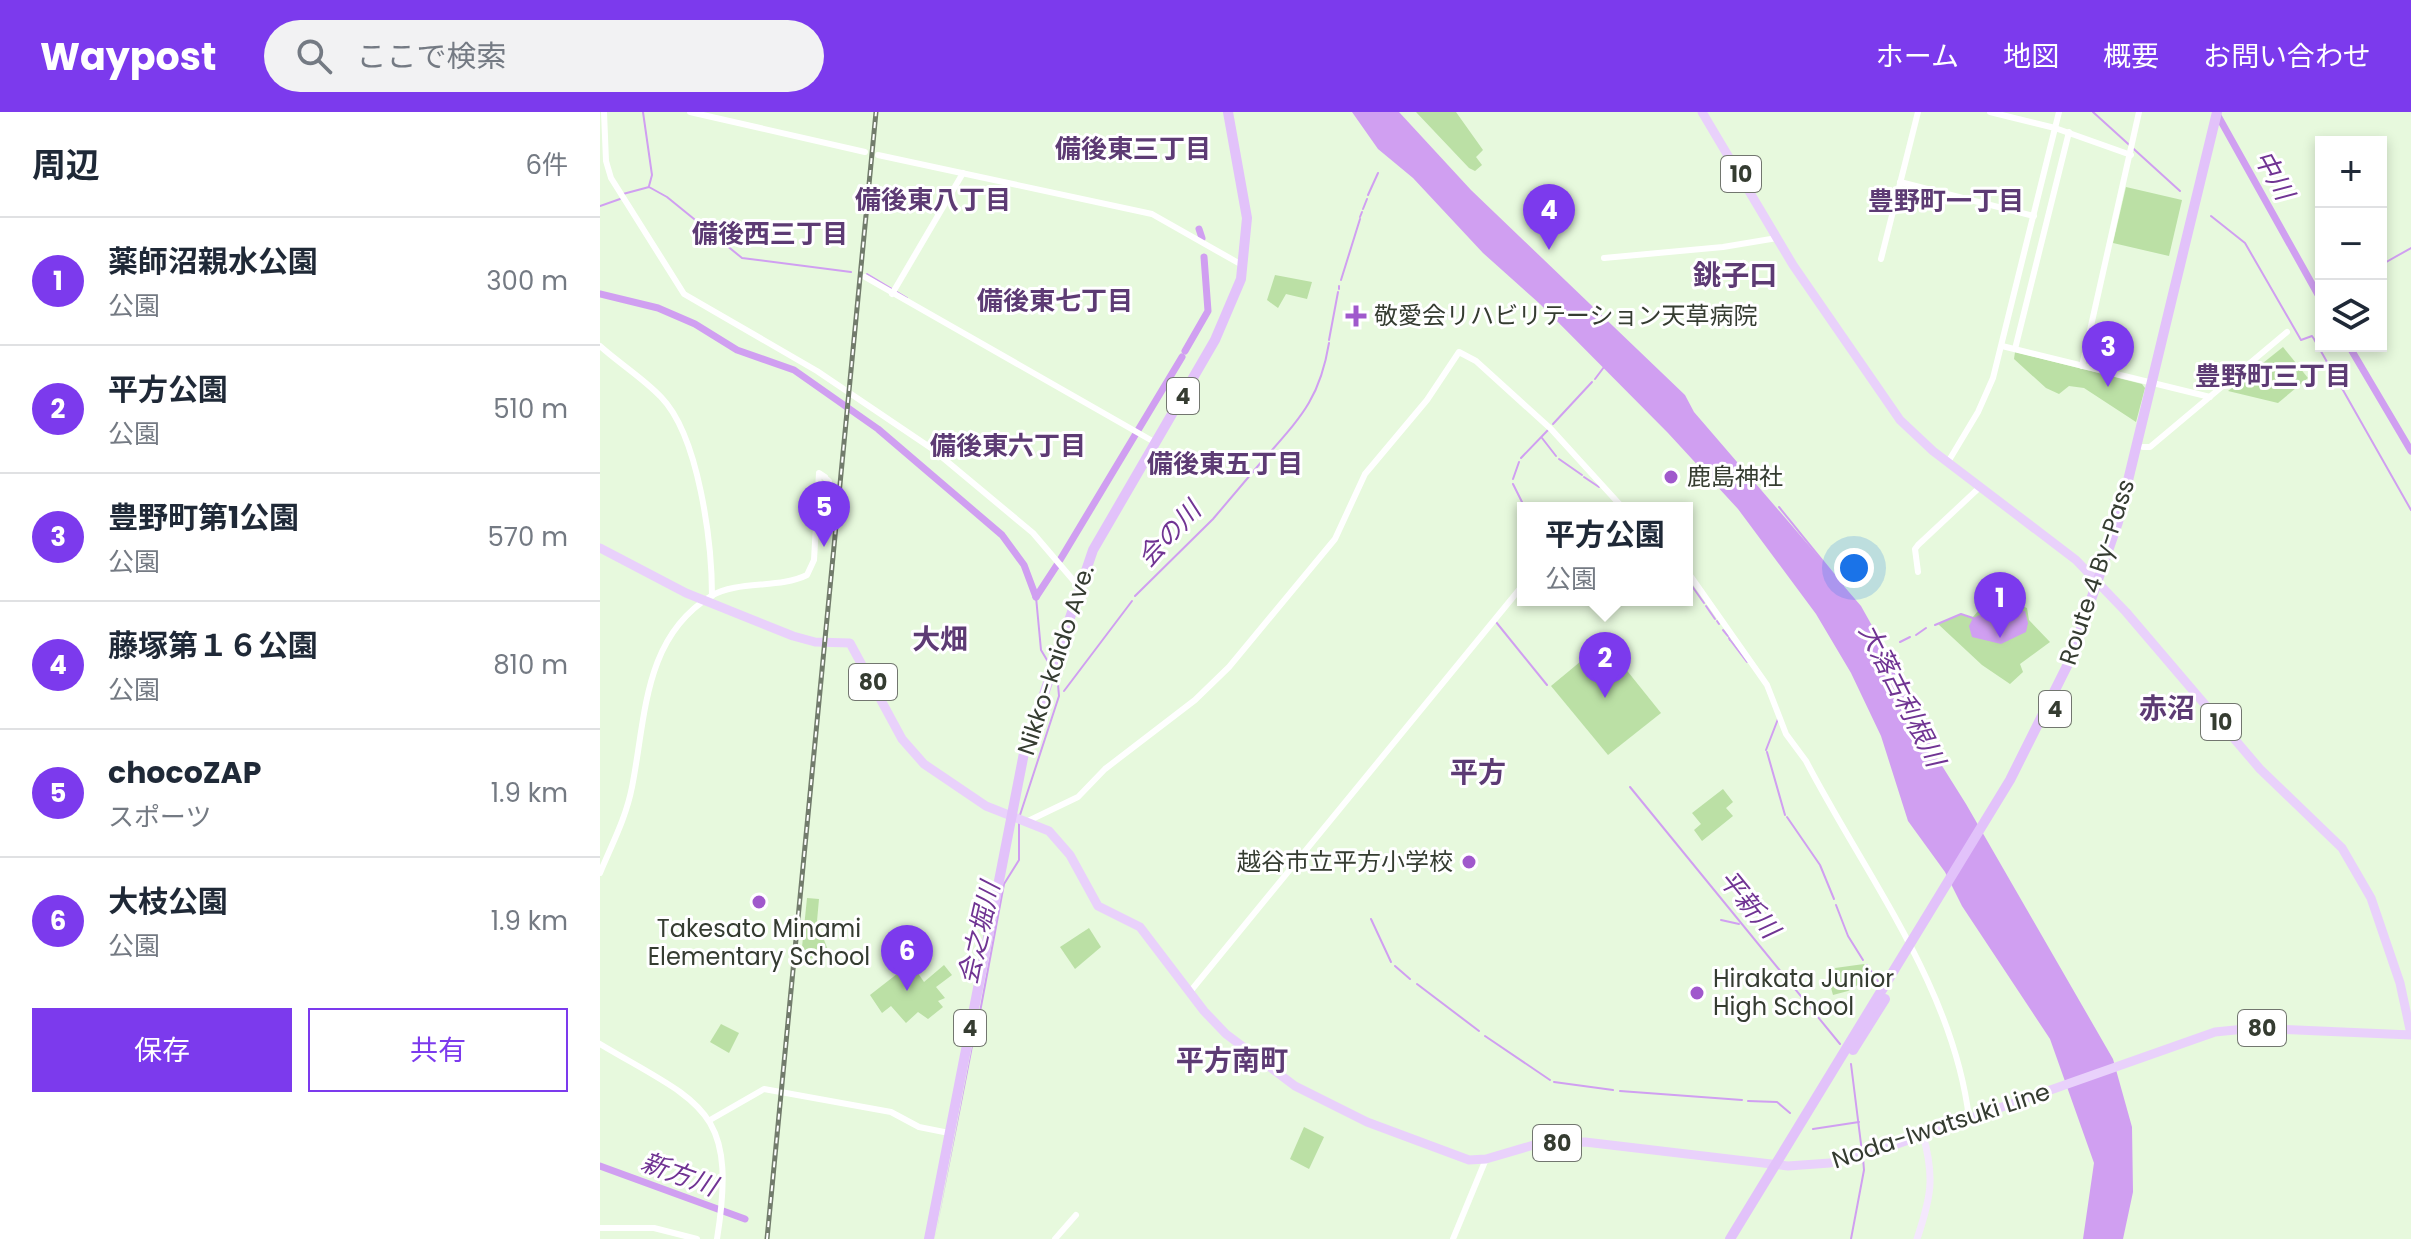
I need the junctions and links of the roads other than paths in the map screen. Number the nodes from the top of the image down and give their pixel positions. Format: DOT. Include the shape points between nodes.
graph roads {
  1 [pos="604,112"];
  2 [pos="690,112"];
  3 [pos="1702,112"];
  4 [pos="1918,112"];
  5 [pos="1990,112"];
  6 [pos="2059,112"];
  7 [pos="2139,112"];
  8 [pos="2220,112"];
  9 [pos="1228,113"];
  10 [pos="2055,128"];
  11 [pos="2069,132"];
  12 [pos="2132,150"];
  13 [pos="865,152"];
  14 [pos="878,155"];
  15 [pos="963,173"];
  16 [pos="1900,182"];
  17 [pos="2034,216"];
  18 [pos="1777,238"];
  19 [pos="1604,258"];
  20 [pos="1881,259"];
  21 [pos="1244,266"];
  22 [pos="865,277"];
  23 [pos="892,294"];
  24 [pos="2287,332"];
  25 [pos="600,346"];
  26 [pos="2002,346"];
  27 [pos="2015,349"];
  28 [pos="2082,366"];
  29 [pos="2155,384"];
  30 [pos="2210,397"];
  31 [pos="1156,443"];
  32 [pos="2143,447"];
  33 [pos="1948,462"];
  34 [pos="1980,487"];
  35 [pos="1618,502"];
  36 [pos="818,515"];
  37 [pos="600,548"];
  38 [pos="1918,572"];
  39 [pos="1693,580"];
  40 [pos="2102,586"];
  41 [pos="1079,587"];
  42 [pos="1517,592"];
  43 [pos="709,598"];
  44 [pos="1019,819"];
  45 [pos="600,873"];
  46 [pos="1911,950"];
  47 [pos="1189,993"];
  48 [pos="2411,1035"];
  49 [pos="600,1044"];
  50 [pos="1969,1118"];
  51 [pos="710,1120"];
  52 [pos="949,1133"];
  53 [pos="1923,1135"];
  54 [pos="1486,1159"];
  55 [pos="1779,1165"];
  56 [pos="1076,1215"];
  57 [pos="600,1228"];
  58 [pos="697,1239"];
  59 [pos="717,1239"];
  60 [pos="929,1239"];
  61 [pos="1055,1239"];
  62 [pos="1453,1239"];
  63 [pos="1730,1239"];
  64 [pos="1738,1239"];
  65 [pos="1917,1239"];
  1 -- 41 [label="street" via="611,178 684,294 817,371 931,448 1033,533"];
  2 -- 13 [label="street"];
  3 -- 18 [label="main road, 10"];
  4 -- 16 [label="street"];
  5 -- 10 [label="street"];
  6 -- 10 [label="street"];
  7 -- 12 [label="street"];
  8 -- 29 [label="highway, Route 4 By-Pass / 4"];
  9 -- 21 [label="highway, Nikko-kaido Ave. / 4" via="1245,197"];
  10 -- 11 [label="street"];
  10 -- 17 [label="street"];
  11 -- 12 [label="street"];
  11 -- 27 [label="street"];
  12 -- 28 [label="street"];
  14 -- 15 [label="street"];
  15 -- 21 [label="street" via="1152,214"];
  15 -- 23 [label="street"];
  16 -- 17 [label="street"];
  16 -- 20 [label="street"];
  17 -- 26 [label="street"];
  18 -- 19 [label="street"];
  18 -- 33 [label="main road, 10" via="1894,412"];
  21 -- 31 [label="highway, Nikko-kaido Ave. / 4" via="1226,321"];
  22 -- 23 [label="street"];
  23 -- 31 [label="street"];
  24 -- 30 [label="street"];
  25 -- 43 [label="street" via="661,397 679,424 709,530"];
  26 -- 27 [label="street"];
  26 -- 33 [label="street" via="1983,402"];
  27 -- 28 [label="street"];
  28 -- 29 [label="street"];
  29 -- 30 [label="street"];
  29 -- 32 [label="highway, Route 4 By-Pass / 4"];
  29 -- 40 [label="highway, Route 4 By-Pass / 4"];
  30 -- 32 [label="street" via="2150,447"];
  31 -- 41 [label="highway, Nikko-kaido Ave. / 4" via="1098,541"];
  32 -- 40 [label="highway, Route 4 By-Pass / 4"];
  33 -- 34 [label="main road, 10"];
  34 -- 38 [label="street" via="1915,549"];
  34 -- 40 [label="main road, 10"];
  35 -- 44 [label="street" via="1551,429 1476,361 1459,352 1365,474 1335,539 1229,667 1078,797"];
  36 -- 36 [label="street" via="822,478 829,481 828,496"];
  36 -- 43 [label="street" via="814,560 807,575"];
  37 -- 43 [label="main road, Noda-Iwatsuki Line / 80"];
  39 -- 46 [label="street" via="1767,685 1791,743"];
  40 -- 46 [label="highway, Route 4 By-Pass / 4" via="2047,712 1990,820"];
  40 -- 48 [label="main road, 10" via="2260,769 2343,849 2371,898 2400,983"];
  41 -- 44 [label="highway, Nikko-kaido Ave. / 4" via="1022,763"];
  42 -- 47 [label="street"];
  43 -- 44 [label="main road, Noda-Iwatsuki Line / 80" via="800,639 850,643 902,739 924,764 972,797"];
  43 -- 45 [label="street" via="680,621 654,670 642,710 627,807"];
  44 -- 47 [label="main road, Noda-Iwatsuki Line / 80" via="1056,837 1093,901 1140,927"];
  44 -- 52 [label="highway, Nikko-kaido Ave. / 4"];
  46 -- 50 [label="street" via="1937,1000 1958,1061"];
  46 -- 55 [label="highway, Route 4 By-Pass / 4"];
  47 -- 54 [label="main road, Noda-Iwatsuki Line / 80" via="1226,1034 1295,1086 1392,1133 1461,1159"];
  48 -- 50 [label="main road, Noda-Iwatsuki Line / 80" via="2227,1030"];
  49 -- 51 [label="street" via="686,1093"];
  50 -- 53 [label="main road, Noda-Iwatsuki Line / 80"];
  51 -- 52 [label="street" via="764,1089 891,1112 919,1127"];
  51 -- 59 [label="street" via="720,1148"];
  52 -- 60 [label="highway, Nikko-kaido Ave. / 4"];
  53 -- 55 [label="main road, Noda-Iwatsuki Line / 80" via="1830,1163"];
  53 -- 65 [label="main road" via="1932,1190"];
  54 -- 55 [label="main road, Noda-Iwatsuki Line / 80" via="1537,1144 1599,1142"];
  54 -- 62 [label="street"];
  55 -- 63 [label="highway, Route 4 By-Pass / 4"];
  55 -- 64 [label="highway, Route 4 By-Pass / 4"];
  56 -- 61 [label="street"];
  57 -- 58 [label="street" via="654,1228"];
}
